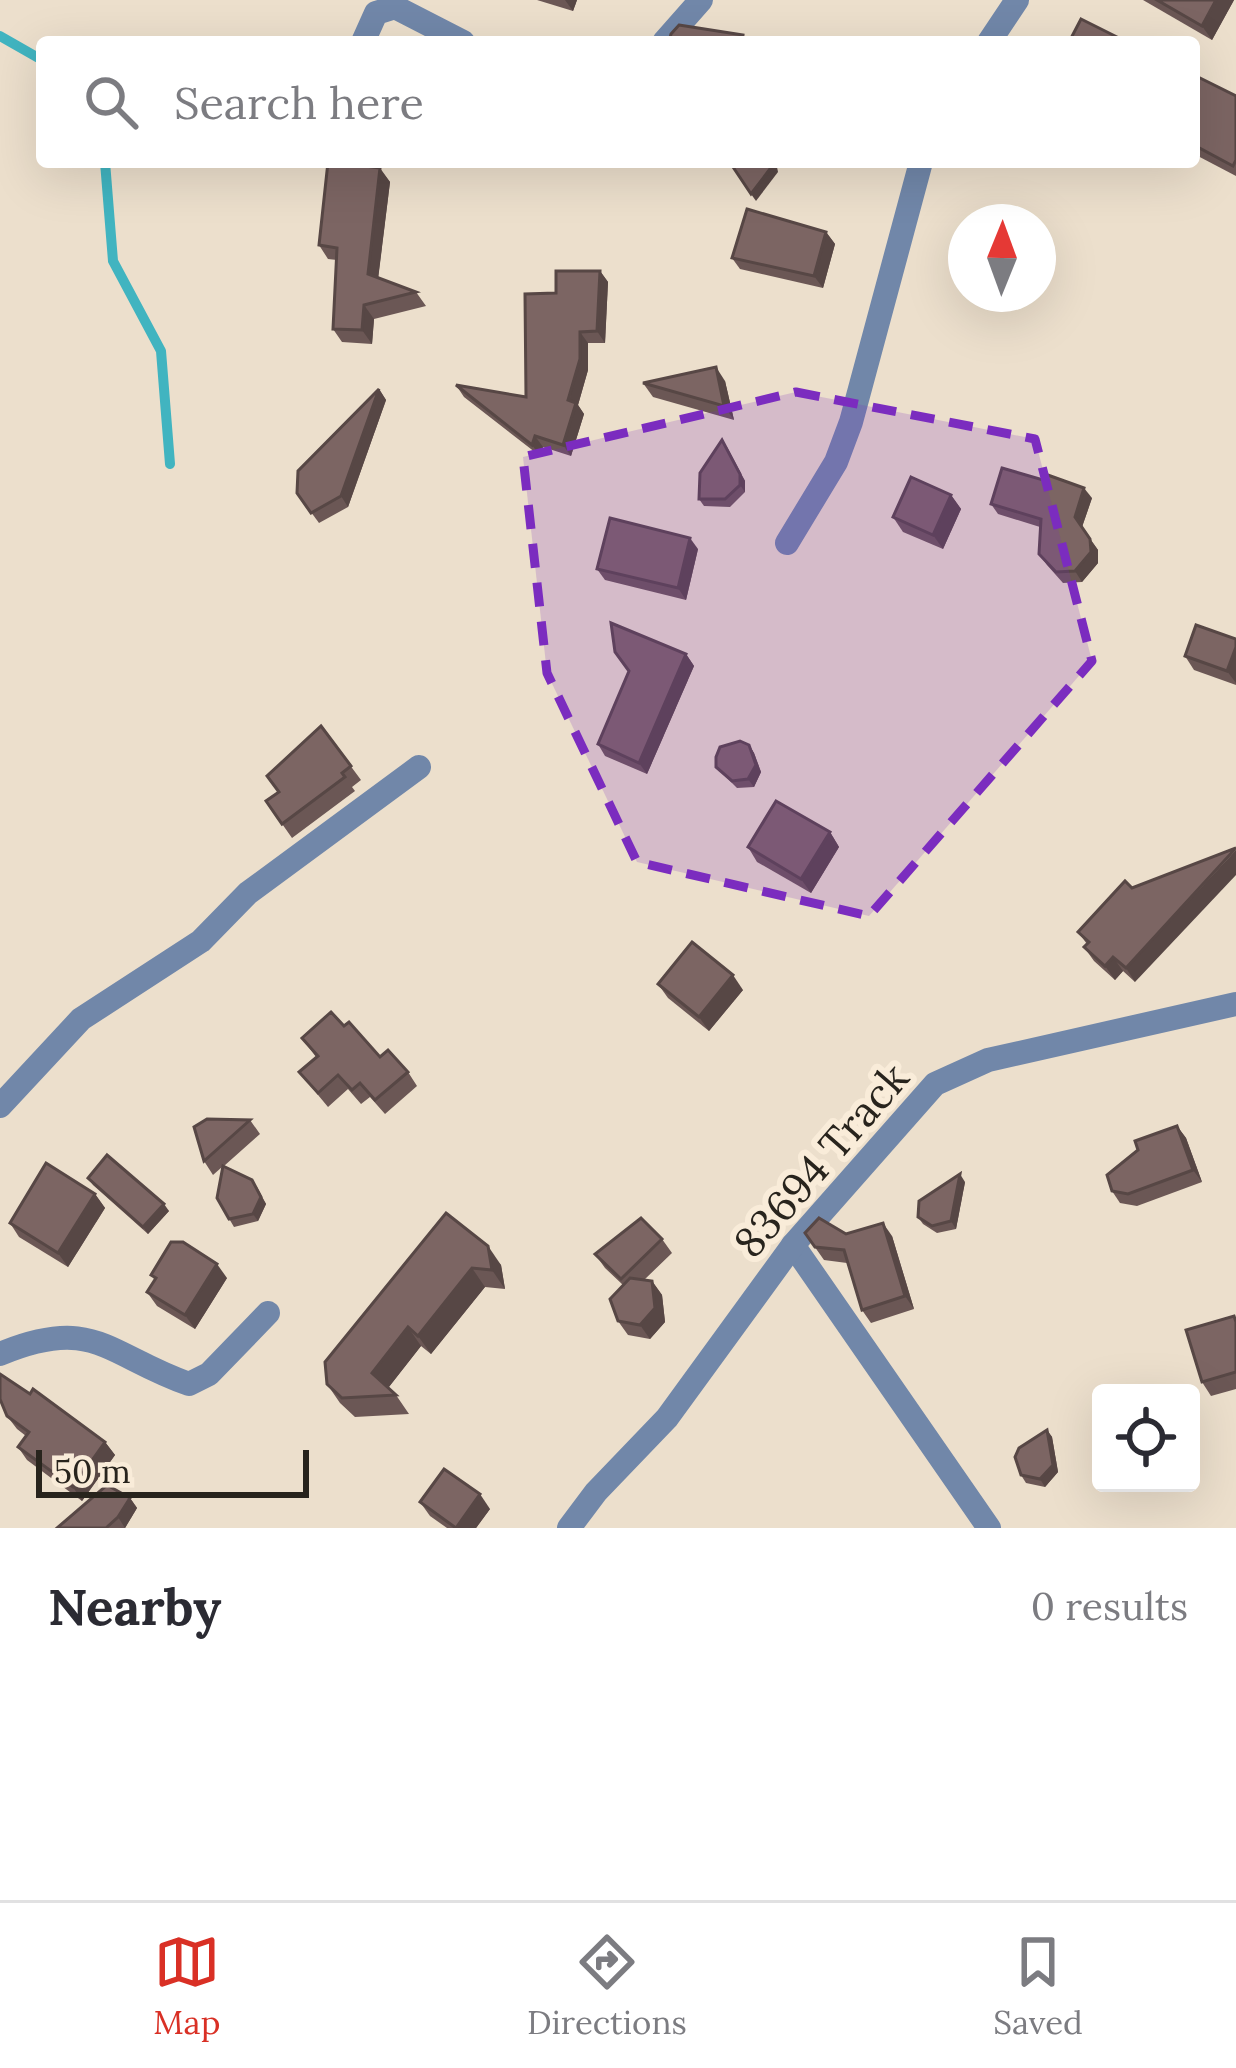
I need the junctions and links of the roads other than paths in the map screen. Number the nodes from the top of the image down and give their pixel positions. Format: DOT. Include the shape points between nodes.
graph roads {
  1 [pos="701,0"];
  2 [pos="1017,0"];
  3 [pos="366,36"];
  4 [pos="451,36"];
  5 [pos="669,36"];
  6 [pos="993,36"];
  7 [pos="919,168"];
  8 [pos="787,543"];
  9 [pos="419,767"];
  10 [pos="1236,1004"];
  11 [pos="0,1106"];
  12 [pos="793,1245"];
  13 [pos="268,1312"];
  14 [pos="0,1354"];
  15 [pos="569,1528"];
  16 [pos="989,1528"];
  1 -- 5 [label="street"];
  2 -- 6 [label="street"];
  3 -- 4 [label="street" via="376,13 395,7"];
  7 -- 8 [label="street" via="851,422"];
  9 -- 11 [label="street" via="248,893 201,940 81,1019"];
  10 -- 12 [label="street, 83694 Track" via="988,1060 934,1084"];
  12 -- 15 [label="street, 83694 Track" via="667,1418"];
  12 -- 16 [label="street"];
  13 -- 14 [label="street" via="189,1384 74,1335"];
}
